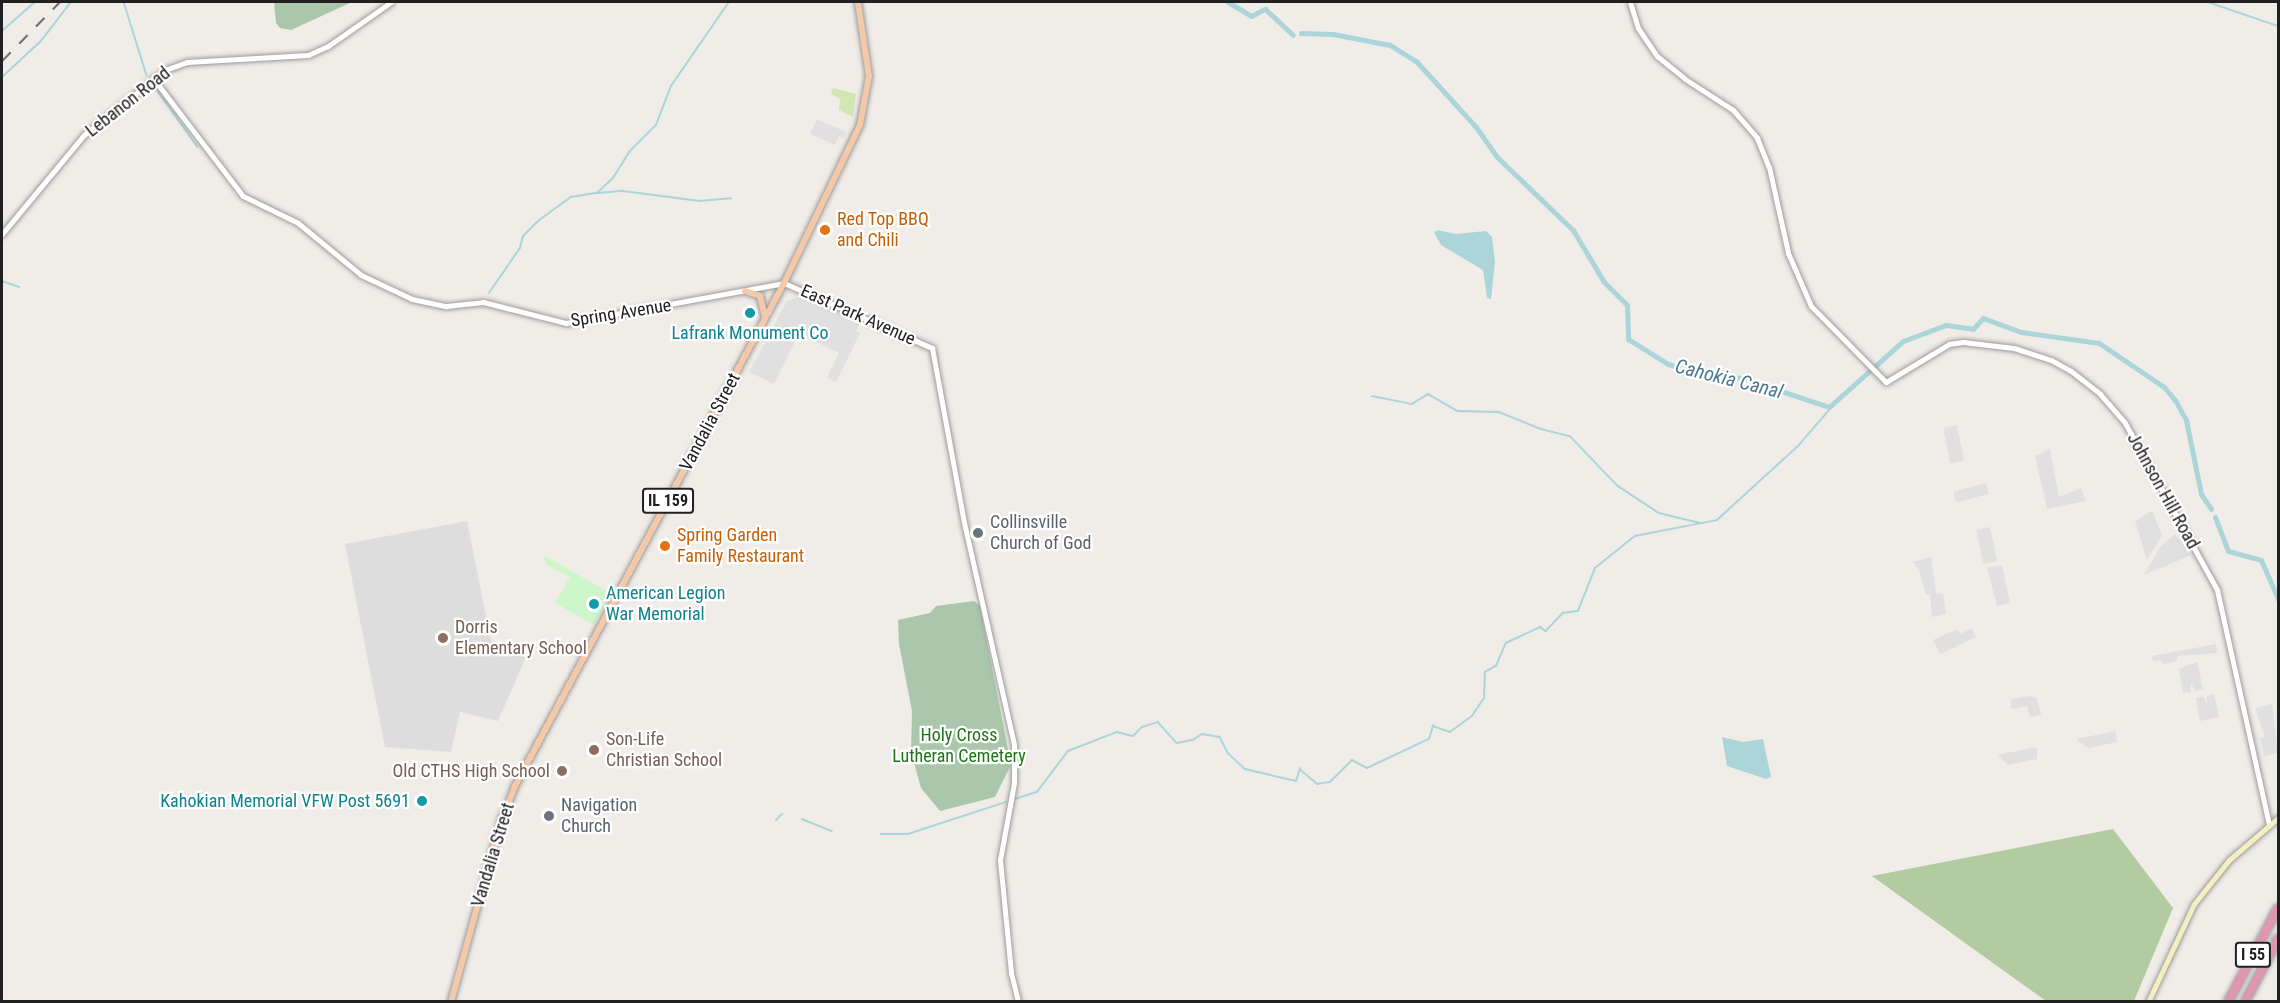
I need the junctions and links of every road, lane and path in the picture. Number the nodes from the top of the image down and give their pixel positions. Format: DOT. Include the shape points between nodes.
graph roads {
  1 [pos="391,2"];
  2 [pos="858,2"];
  3 [pos="1630,2"];
  4 [pos="153,78"];
  5 [pos="2,234"];
  6 [pos="784,283"];
  7 [pos="745,291"];
  8 [pos="765,319"];
  9 [pos="2278,818"];
  10 [pos="2269,825"];
  11 [pos="2278,908"];
  12 [pos="2278,939"];
  13 [pos="451,1002"];
  14 [pos="1018,1002"];
  15 [pos="2148,1002"];
  16 [pos="2228,1002"];
  17 [pos="2245,1002"];
  1 -- 4 [label="street, Lebanon Road" via="328,46 308,55 188,62"];
  2 -- 6 [label="main road, Vandalia Street / IL 159" via="869,69 866,104"];
  3 -- 10 [label="street, Johnson Hill Road" via="1638,28 1656,56 1733,110 1757,138 1769,166 1788,253 1812,306 1886,382 1942,347 1963,342 2014,348 2051,360 2105,399 2125,423 2217,590"];
  4 -- 5 [label="street, Lebanon Road" via="84,135"];
  4 -- 7 [label="street, Spring Avenue" via="243,196 298,223 361,275 412,299 439,305 483,302 566,323"];
  6 -- 7 [label="street, Spring Avenue"];
  6 -- 8 [label="main road, Vandalia Street / IL 159"];
  6 -- 14 [label="street, East Park Avenue" via="932,348 963,518 1014,746 1014,783 1000,860 1011,973"];
  7 -- 8 [label="main road" via="760,296"];
  8 -- 13 [label="main road, Vandalia Street / IL 159" via="515,786 501,821"];
  9 -- 10 [label="main road"];
  10 -- 15 [label="main road" via="2229,860 2194,904"];
  11 -- 16 [label="highway, I 55"];
  12 -- 17 [label="highway, I 55"];
}
